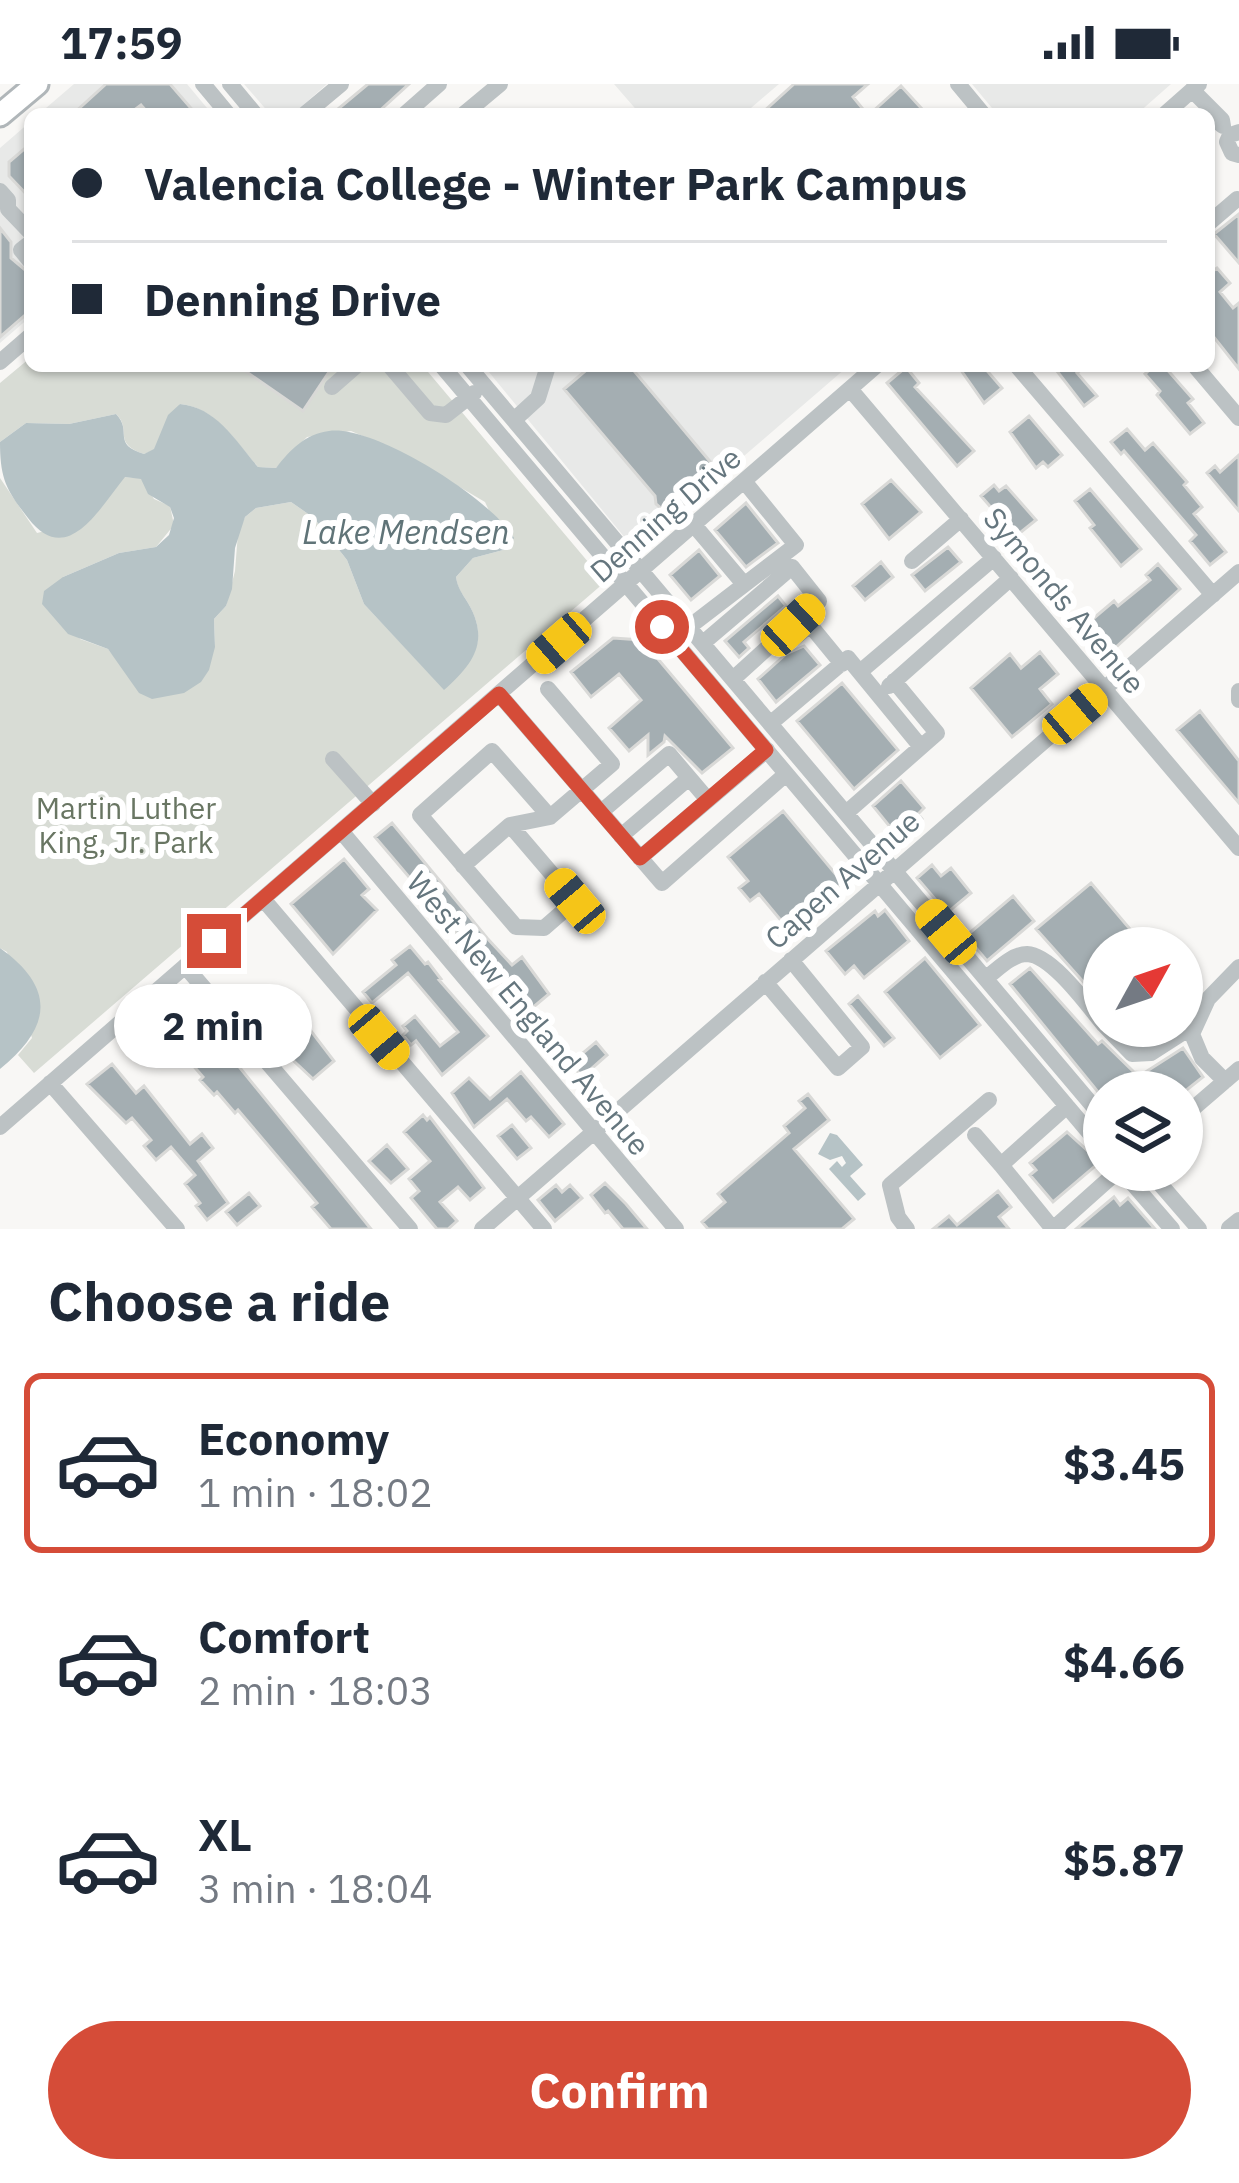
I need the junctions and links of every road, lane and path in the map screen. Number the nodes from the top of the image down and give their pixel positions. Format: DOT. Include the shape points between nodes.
graph roads {
  1 [pos="37,84"];
  2 [pos="203,84"];
  3 [pos="230,84"];
  4 [pos="341,84"];
  5 [pos="439,84"];
  6 [pos="500,84"];
  7 [pos="958,84"];
  8 [pos="224,108"];
  9 [pos="250,108"];
  10 [pos="312,108"];
  11 [pos="412,108"];
  12 [pos="471,108"];
  13 [pos="978,108"];
  14 [pos="0,115"];
  15 [pos="1219,121"];
  16 [pos="1239,155"];
  17 [pos="0,191"];
  18 [pos="1238,199"];
  19 [pos="4,210"];
  20 [pos="1215,219"];
  21 [pos="24,341"];
  22 [pos="0,362"];
  23 [pos="349,372"];
  24 [pos="395,372"];
  25 [pos="447,372"];
  26 [pos="473,372"];
  27 [pos="546,372"];
  28 [pos="869,372"];
  29 [pos="1022,372"];
  30 [pos="1200,372"];
  31 [pos="484,385"];
  32 [pos="332,387"];
  33 [pos="850,389"];
  34 [pos="469,398"];
  35 [pos="1239,418"];
  36 [pos="514,419"];
  37 [pos="744,481"];
  38 [pos="961,519"];
  39 [pos="694,525"];
  40 [pos="994,558"];
  41 [pos="912,561"];
  42 [pos="641,571"];
  43 [pos="979,571"];
  44 [pos="1239,572"];
  45 [pos="1011,578"];
  46 [pos="743,583"];
  47 [pos="626,584"];
  48 [pos="996,591"];
  49 [pos="1213,595"];
  50 [pos="689,627"];
  51 [pos="703,643"];
  52 [pos="842,664"];
  53 [pos="861,671"];
  54 [pos="894,681"];
  55 [pos="736,682"];
  56 [pos="1106,688"];
  57 [pos="548,689"];
  58 [pos="499,694"];
  59 [pos="879,694"];
  60 [pos="771,723"];
  61 [pos="921,747"];
  62 [pos="766,750"];
  63 [pos="333,759"];
  64 [pos="787,774"];
  65 [pos="689,778"];
  66 [pos="582,790"];
  67 [pos="708,800"];
  68 [pos="373,804"];
  69 [pos="601,812"];
  70 [pos="846,813"];
  71 [pos="550,817"];
  72 [pos="510,825"];
  73 [pos="341,831"];
  74 [pos="621,836"];
  75 [pos="1239,848"];
  76 [pos="640,858"];
  77 [pos="464,866"];
  78 [pos="893,869"];
  79 [pos="878,883"];
  80 [pos="263,899"];
  81 [pos="791,960"];
  82 [pos="185,966"];
  83 [pos="1239,967"];
  84 [pos="986,979"];
  85 [pos="765,982"];
  86 [pos="1083,1003"];
  87 [pos="1203,1008"];
  88 [pos="1125,1047"];
  89 [pos="1160,1047"];
  90 [pos="1195,1047"];
  91 [pos="1232,1075"];
  92 [pos="50,1083"];
  93 [pos="1083,1094"];
  94 [pos="989,1100"];
  95 [pos="1203,1100"];
  96 [pos="1066,1106"];
  97 [pos="1083,1126"];
  98 [pos="0,1127"];
  99 [pos="593,1132"];
  100 [pos="975,1135"];
  101 [pos="1001,1165"];
  102 [pos="1096,1191"];
  103 [pos="1139,1191"];
  104 [pos="1166,1191"];
  105 [pos="518,1198"];
  106 [pos="1239,1220"];
  107 [pos="1229,1228"];
  108 [pos="177,1229"];
  109 [pos="410,1229"];
  110 [pos="482,1229"];
  111 [pos="544,1229"];
  112 [pos="676,1229"];
  113 [pos="908,1229"];
  114 [pos="1053,1229"];
  115 [pos="1172,1229"];
  116 [pos="1199,1229"];
  1 -- 14 [label="main road"];
  2 -- 8 [label="street"];
  3 -- 9 [label="street"];
  4 -- 10 [label="street"];
  5 -- 11 [label="street"];
  6 -- 12 [label="street"];
  7 -- 13 [label="street"];
  15 -- 16 [label="street" via="1229,150"];
  17 -- 19 [label="street"];
  18 -- 20 [label="street"];
  21 -- 22 [label="street"];
  23 -- 32 [label="street"];
  24 -- 34 [label="street" via="430,413 446,415"];
  25 -- 34 [label="street"];
  26 -- 31 [label="street"];
  27 -- 36 [label="street" via="538,398"];
  28 -- 33 [label="street, Denning Drive"];
  29 -- 49 [label="street"];
  30 -- 35 [label="street"];
  31 -- 34 [label="street"];
  31 -- 36 [label="street"];
  33 -- 37 [label="street, Denning Drive"];
  33 -- 38 [label="street, Symonds Avenue"];
  34 -- 47 [label="street"];
  36 -- 42 [label="street"];
  37 -- 39 [label="street, Denning Drive"];
  37 -- 46 [label="street" via="797,542"];
  38 -- 40 [label="street, Symonds Avenue"];
  38 -- 41 [label="street"];
  39 -- 42 [label="street, Denning Drive"];
  39 -- 46 [label="street"];
  40 -- 43 [label="street"];
  40 -- 45 [label="street, Symonds Avenue"];
  42 -- 47 [label="street, Denning Drive"];
  42 -- 50 [label="street"];
  43 -- 48 [label="street"];
  43 -- 53 [label="street"];
  44 -- 49 [label="street, Capen Avenue"];
  45 -- 48 [label="street"];
  45 -- 56 [label="street, Symonds Avenue"];
  46 -- 50 [label="street"];
  47 -- 58 [label="street, Denning Drive"];
  47 -- 62 [label="street"];
  48 -- 54 [label="street"];
  49 -- 56 [label="street, Capen Avenue"];
  50 -- 51 [label="street"];
  51 -- 55 [label="street"];
  51 -- 55 [label="street" via="792,567 819,601"];
  52 -- 53 [label="street" via="848,658"];
  52 -- 55 [label="street" via="810,625"];
  52 -- 60 [label="street"];
  53 -- 59 [label="street"];
  54 -- 59 [label="street"];
  54 -- 61 [label="street" via="937,733"];
  55 -- 60 [label="street"];
  56 -- 75 [label="street, Symonds Avenue"];
  56 -- 78 [label="street, Capen Avenue"];
  57 -- 66 [label="street" via="612,764"];
  58 -- 66 [label="street"];
  58 -- 68 [label="street, Denning Drive"];
  59 -- 61 [label="street"];
  60 -- 70 [label="street"];
  61 -- 70 [label="street"];
  62 -- 64 [label="street"];
  62 -- 67 [label="street"];
  63 -- 68 [label="street"];
  64 -- 76 [label="street" via="662,883"];
  64 -- 79 [label="street"];
  65 -- 67 [label="street"];
  65 -- 69 [label="street" via="669,754"];
  65 -- 74 [label="street"];
  66 -- 69 [label="street"];
  66 -- 71 [label="street"];
  67 -- 76 [label="street"];
  68 -- 73 [label="street, Denning Drive"];
  69 -- 74 [label="street"];
  70 -- 78 [label="street"];
  71 -- 72 [label="street"];
  71 -- 77 [label="street" via="492,751 419,814"];
  72 -- 77 [label="street"];
  72 -- 77 [label="street" via="575,901 544,928 516,927"];
  73 -- 80 [label="street, Denning Drive"];
  73 -- 99 [label="street, West New England Avenue"];
  74 -- 76 [label="street"];
  78 -- 79 [label="street, Capen Avenue"];
  78 -- 84 [label="street"];
  79 -- 81 [label="street, Capen Avenue"];
  79 -- 96 [label="street"];
  80 -- 82 [label="street, Denning Drive"];
  80 -- 105 [label="street"];
  81 -- 85 [label="street, Capen Avenue"];
  81 -- 85 [label="street" via="862,1047 838,1068"];
  82 -- 92 [label="street, Denning Drive"];
  82 -- 109 [label="street"];
  83 -- 87 [label="street"];
  84 -- 86 [label="street" via="1027,954 1045,961"];
  84 -- 93 [label="street"];
  85 -- 99 [label="street, Capen Avenue"];
  88 -- 89 [label="street" via="1132,1054"];
  90 -- 91 [label="street"];
  91 -- 95 [label="street"];
  92 -- 98 [label="street, Denning Drive"];
  92 -- 108 [label="street"];
  94 -- 113 [label="street" via="890,1185"];
  96 -- 97 [label="street"];
  96 -- 101 [label="street"];
  99 -- 105 [label="street, Capen Avenue"];
  99 -- 112 [label="street, West New England Avenue"];
  100 -- 101 [label="street"];
  101 -- 114 [label="street"];
  102 -- 114 [label="street"];
  103 -- 115 [label="street"];
  104 -- 116 [label="street"];
  105 -- 110 [label="street, Capen Avenue"];
  105 -- 111 [label="street"];
  106 -- 107 [label="street"];
}
